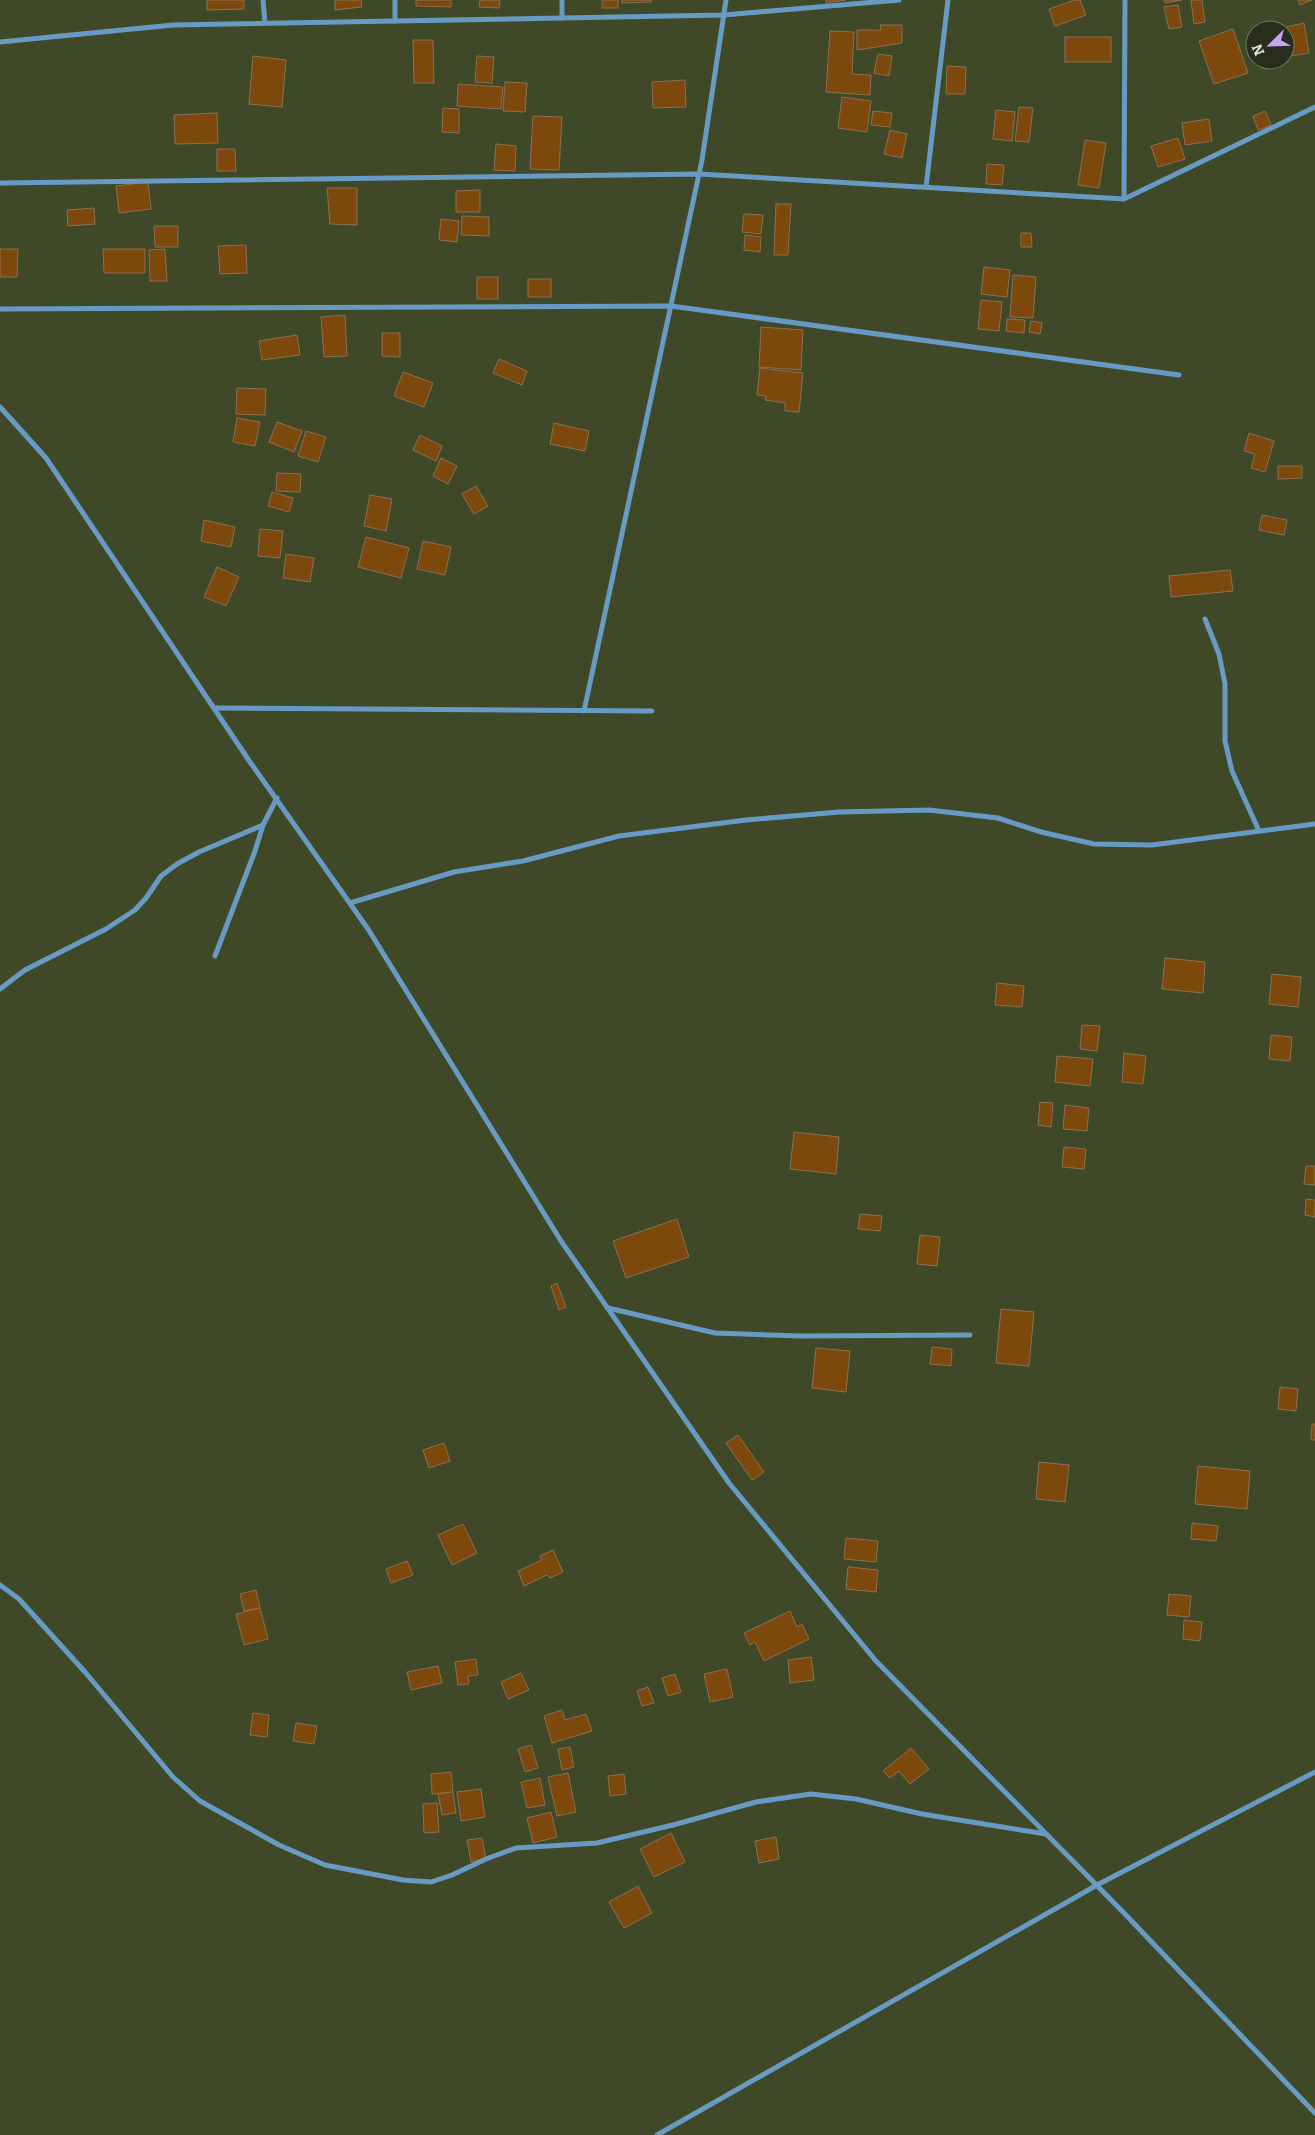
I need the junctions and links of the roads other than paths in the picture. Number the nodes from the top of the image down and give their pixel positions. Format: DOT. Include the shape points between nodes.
graph roads {
  1 [pos="263,0"];
  2 [pos="395,0"];
  3 [pos="562,0"];
  4 [pos="726,0"];
  5 [pos="899,0"];
  6 [pos="948,0"];
  7 [pos="1126,0"];
  8 [pos="724,15"];
  9 [pos="562,18"];
  10 [pos="395,21"];
  11 [pos="265,23"];
  12 [pos="0,42"];
  13 [pos="1315,107"];
  14 [pos="699,174"];
  15 [pos="0,183"];
  16 [pos="926,187"];
  17 [pos="1124,199"];
  18 [pos="671,306"];
  19 [pos="0,309"];
  20 [pos="1179,375"];
  21 [pos="0,407"];
  22 [pos="1205,619"];
  23 [pos="214,708"];
  24 [pos="584,711"];
  25 [pos="652,711"];
  26 [pos="276,798"];
  27 [pos="1315,824"];
  28 [pos="262,825"];
  29 [pos="1259,831"];
  30 [pos="350,903"];
  31 [pos="215,956"];
  32 [pos="0,989"];
  33 [pos="608,1308"];
  34 [pos="970,1335"];
  35 [pos="0,1585"];
  36 [pos="1315,1772"];
  37 [pos="1046,1834"];
  38 [pos="1097,1885"];
  39 [pos="1315,2113"];
  40 [pos="657,2135"];
  1 -- 11 [label="street"];
  2 -- 10 [label="street"];
  3 -- 9 [label="street"];
  4 -- 8 [label="street"];
  5 -- 8 [label="street"];
  6 -- 16 [label="street"];
  7 -- 17 [label="street"];
  8 -- 9 [label="street"];
  8 -- 14 [label="street"];
  9 -- 10 [label="street"];
  10 -- 11 [label="street"];
  11 -- 12 [label="street" via="173,25"];
  13 -- 17 [label="street"];
  14 -- 15 [label="street"];
  14 -- 16 [label="street"];
  14 -- 18 [label="street"];
  16 -- 17 [label="street"];
  18 -- 19 [label="street"];
  18 -- 20 [label="street"];
  18 -- 24 [label="street"];
  21 -- 23 [label="street" via="46,458"];
  22 -- 29 [label="street" via="1219,654 1225,684 1225,741 1232,771"];
  23 -- 24 [label="street"];
  23 -- 26 [label="street"];
  24 -- 25 [label="street"];
  26 -- 28 [label="street"];
  26 -- 30 [label="street"];
  27 -- 29 [label="street"];
  28 -- 31 [label="street" via="255,852"];
  28 -- 32 [label="street" via="177,864 161,876 135,910 106,929 25,970"];
  29 -- 30 [label="street" via="1152,846 1094,844 998,818 928,810 839,812 618,836 523,861 454,872"];
  30 -- 33 [label="street" via="562,1242"];
  33 -- 34 [label="street" via="716,1332 800,1336"];
  33 -- 37 [label="street" via="728,1483 876,1662"];
  35 -- 37 [label="street" via="19,1599 85,1672 179,1783 200,1801 279,1845 324,1865 431,1882 516,1848 598,1843 756,1802 811,1794 856,1799 922,1814"];
  36 -- 38 [label="street"];
  37 -- 38 [label="street"];
  38 -- 39 [label="street"];
  38 -- 40 [label="street"];
}
